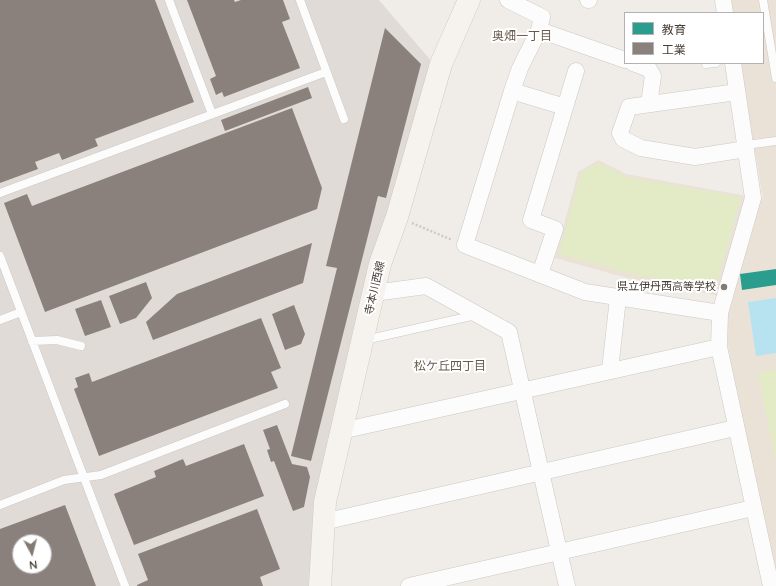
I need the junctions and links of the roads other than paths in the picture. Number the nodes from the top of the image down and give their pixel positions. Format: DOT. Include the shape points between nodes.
graph roads {
  1 [pos="169,0"];
  2 [pos="300,0"];
  3 [pos="468,0"];
  4 [pos="508,0"];
  5 [pos="723,0"];
  6 [pos="763,0"];
  7 [pos="725,12"];
  8 [pos="539,30"];
  9 [pos="624,60"];
  10 [pos="636,64"];
  11 [pos="733,64"];
  12 [pos="326,72"];
  13 [pos="576,72"];
  14 [pos="776,78"];
  15 [pos="512,91"];
  16 [pos="737,92"];
  17 [pos="649,104"];
  18 [pos="565,107"];
  19 [pos="212,114"];
  20 [pos="344,119"];
  21 [pos="776,141"];
  22 [pos="746,147"];
  23 [pos="0,193"];
  24 [pos="0,256"];
  25 [pos="540,274"];
  26 [pos="374,293"];
  27 [pos="618,298"];
  28 [pos="21,312"];
  29 [pos="720,312"];
  30 [pos="477,314"];
  31 [pos="0,320"];
  32 [pos="363,340"];
  33 [pos="32,341"];
  34 [pos="81,346"];
  35 [pos="719,347"];
  36 [pos="610,370"];
  37 [pos="523,390"];
  38 [pos="285,404"];
  39 [pos="735,428"];
  40 [pos="341,431"];
  41 [pos="542,471"];
  42 [pos="84,477"];
  43 [pos="0,505"];
  44 [pos="753,508"];
  45 [pos="323,522"];
  46 [pos="560,552"];
  47 [pos="125,586"];
  48 [pos="320,586"];
  49 [pos="409,586"];
  50 [pos="567,586"];
  51 [pos="770,586"];
  1 -- 19 [label="lane"];
  2 -- 12 [label="lane"];
  3 -- 26 [label="main road, 寺本川西線" via="441,64 397,217 380,264"];
  4 -- 8 [label="street" via="542,17"];
  5 -- 7 [label="street"];
  6 -- 14 [label="lane"];
  8 -- 9 [label="street"];
  8 -- 15 [label="street"];
  10 -- 17 [label="street" via="649,69 653,76"];
  11 -- 16 [label="street"];
  12 -- 19 [label="lane"];
  12 -- 20 [label="lane"];
  13 -- 18 [label="street"];
  15 -- 18 [label="street"];
  15 -- 25 [label="street" via="465,245"];
  16 -- 17 [label="street"];
  16 -- 22 [label="street"];
  17 -- 22 [label="street" via="629,107 620,134 623,139 641,148 695,157"];
  18 -- 25 [label="street" via="531,220 555,229"];
  19 -- 23 [label="lane"];
  21 -- 22 [label="lane"];
  22 -- 29 [label="street" via="753,198"];
  24 -- 28 [label="lane"];
  25 -- 27 [label="street" via="585,292"];
  26 -- 30 [label="street" via="426,286"];
  26 -- 32 [label="main road, 寺本川西線"];
  27 -- 29 [label="street"];
  27 -- 36 [label="street"];
  28 -- 31 [label="lane"];
  28 -- 33 [label="lane"];
  29 -- 35 [label="street"];
  30 -- 32 [label="lane"];
  30 -- 37 [label="street" via="509,332"];
  32 -- 40 [label="main road, 寺本川西線"];
  33 -- 34 [label="lane" via="57,340"];
  33 -- 42 [label="lane"];
  35 -- 36 [label="street"];
  35 -- 39 [label="street"];
  36 -- 37 [label="street"];
  37 -- 40 [label="street"];
  37 -- 41 [label="street"];
  38 -- 42 [label="lane" via="101,475"];
  39 -- 41 [label="street"];
  39 -- 44 [label="street"];
  40 -- 45 [label="main road, 寺本川西線"];
  41 -- 45 [label="street"];
  41 -- 46 [label="street"];
  42 -- 43 [label="lane" via="64,480"];
  42 -- 47 [label="lane"];
  44 -- 46 [label="street"];
  44 -- 51 [label="street"];
  45 -- 48 [label="main road, 寺本川西線"];
  46 -- 49 [label="street"];
  46 -- 50 [label="street"];
}
